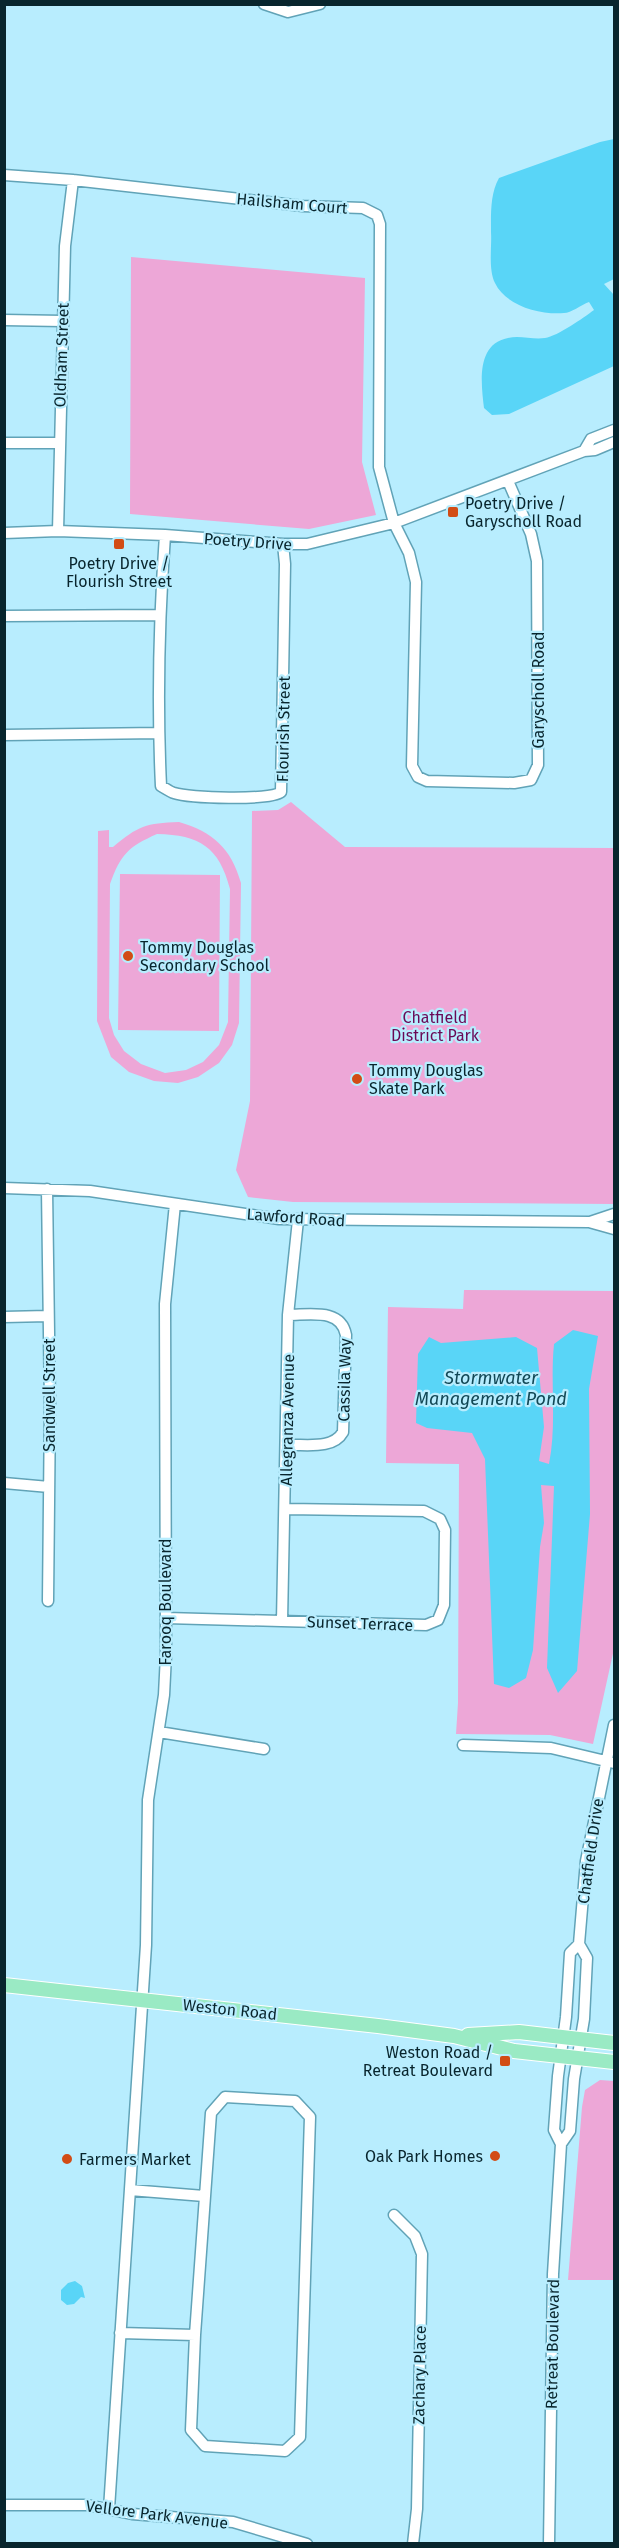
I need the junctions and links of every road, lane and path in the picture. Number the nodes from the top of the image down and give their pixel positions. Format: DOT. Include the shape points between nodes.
graph roads {
  1 [pos="264,4"];
  2 [pos="320,4"];
  3 [pos="4,175"];
  4 [pos="73,180"];
  5 [pos="4,320"];
  6 [pos="63,321"];
  7 [pos="615,430"];
  8 [pos="615,442"];
  9 [pos="4,443"];
  10 [pos="58,443"];
  11 [pos="584,451"];
  12 [pos="508,481"];
  13 [pos="394,523"];
  14 [pos="58,531"];
  15 [pos="4,533"];
  16 [pos="165,535"];
  17 [pos="283,544"];
  18 [pos="159,615"];
  19 [pos="4,616"];
  20 [pos="159,733"];
  21 [pos="4,735"];
  22 [pos="4,1188"];
  23 [pos="47,1189"];
  24 [pos="175,1204"];
  25 [pos="615,1214"];
  26 [pos="298,1220"];
  27 [pos="589,1222"];
  28 [pos="615,1229"];
  29 [pos="288,1315"];
  30 [pos="48,1316"];
  31 [pos="4,1317"];
  32 [pos="286,1445"];
  33 [pos="4,1483"];
  34 [pos="49,1487"];
  35 [pos="286,1509"];
  36 [pos="48,1602"];
  37 [pos="166,1618"];
  38 [pos="282,1621"];
  39 [pos="615,1725"];
  40 [pos="159,1732"];
  41 [pos="463,1745"];
  42 [pos="264,1749"];
  43 [pos="610,1762"];
  44 [pos="579,1944"];
  45 [pos="4,1985"];
  46 [pos="142,1999"];
  47 [pos="454,2036"];
  48 [pos="563,2037"];
  49 [pos="580,2039"];
  50 [pos="615,2043"];
  51 [pos="561,2056"];
  52 [pos="577,2058"];
  53 [pos="615,2062"];
  54 [pos="561,2144"];
  55 [pos="130,2190"];
  56 [pos="204,2196"];
  57 [pos="394,2215"];
  58 [pos="120,2333"];
  59 [pos="195,2335"];
  60 [pos="4,2505"];
  61 [pos="109,2509"];
  62 [pos="307,2544"];
  63 [pos="413,2544"];
  64 [pos="549,2544"];
  1 -- 2 [label="street" via="288,12"];
  3 -- 4 [label="street, Hailsham Court"];
  4 -- 6 [label="street, Oldham Street" via="65,246"];
  4 -- 13 [label="street, Hailsham Court" via="303,206 363,208 377,214 379,467"];
  5 -- 6 [label="street"];
  6 -- 10 [label="street, Oldham Street"];
  7 -- 11 [label="street, Poetry Drive" via="591,440"];
  8 -- 11 [label="street, Poetry Drive"];
  9 -- 10 [label="street"];
  10 -- 14 [label="street, Oldham Street"];
  11 -- 12 [label="street, Poetry Drive"];
  12 -- 13 [label="street, Poetry Drive"];
  12 -- 13 [label="street, Garyscholl Road" via="531,534 537,561 538,765 531,780 426,781 418,777 412,766 416,582 409,553"];
  13 -- 17 [label="street, Poetry Drive" via="339,538"];
  14 -- 15 [label="street, Poetry Drive"];
  14 -- 16 [label="street, Poetry Drive"];
  16 -- 17 [label="street, Poetry Drive"];
  16 -- 18 [label="street, Flourish Street"];
  17 -- 20 [label="street, Flourish Street" via="281,792 265,798 173,793 162,786"];
  18 -- 19 [label="street"];
  18 -- 20 [label="street, Flourish Street"];
  20 -- 21 [label="street"];
  22 -- 23 [label="street, Lawford Road"];
  23 -- 24 [label="street, Lawford Road" via="90,1191"];
  23 -- 30 [label="street, Sandwell Street"];
  24 -- 26 [label="street, Lawford Road"];
  24 -- 37 [label="street, Farooq Boulevard" via="165,1304"];
  25 -- 27 [label="street, Lawford Road"];
  26 -- 27 [label="street, Lawford Road"];
  26 -- 29 [label="street, Allegranza Avenue"];
  27 -- 28 [label="street, Lawford Road"];
  29 -- 32 [label="street, Allegranza Avenue"];
  29 -- 32 [label="street, Cassila Way" via="333,1316 342,1323 346,1335 343,1432 329,1444"];
  30 -- 31 [label="street"];
  30 -- 34 [label="street, Sandwell Street"];
  32 -- 35 [label="street, Allegranza Avenue"];
  33 -- 34 [label="street"];
  34 -- 36 [label="street, Sandwell Street"];
  35 -- 38 [label="street, Allegranza Avenue"];
  35 -- 38 [label="street, Sunset Terrace" via="433,1514 445,1530 444,1605 438,1620 426,1625"];
  37 -- 38 [label="street, Sunset Terrace"];
  37 -- 40 [label="street, Farooq Boulevard"];
  39 -- 43 [label="street, Chatfield Drive"];
  40 -- 42 [label="street"];
  40 -- 46 [label="street, Farooq Boulevard" via="148,1800"];
  41 -- 43 [label="street" via="551,1748"];
  43 -- 44 [label="street, Chatfield Drive" via="586,1861"];
  44 -- 48 [label="street, Chatfield Drive" via="570,1953"];
  44 -- 49 [label="street, Chatfield Drive" via="587,1958"];
  45 -- 46 [label="main road, Weston Road"];
  46 -- 47 [label="main road, Weston Road"];
  46 -- 55 [label="street, Farooq Boulevard"];
  47 -- 48 [label="main road, Weston Road" via="519,2032"];
  47 -- 51 [label="main road, Weston Road" via="514,2051"];
  48 -- 49 [label="main road, Weston Road"];
  48 -- 51 [label="street, Retreat Boulevard"];
  49 -- 50 [label="main road, Weston Road"];
  49 -- 52 [label="street, Chatfield Drive"];
  51 -- 52 [label="main road, Weston Road"];
  51 -- 54 [label="street, Retreat Boulevard" via="554,2130"];
  52 -- 53 [label="main road, Weston Road"];
  52 -- 54 [label="street, Retreat Boulevard" via="570,2131"];
  54 -- 64 [label="street, Retreat Boulevard" via="553,2274"];
  55 -- 56 [label="street"];
  55 -- 58 [label="street, Farooq Boulevard"];
  56 -- 59 [label="street"];
  56 -- 59 [label="street" via="211,2113 225,2097 295,2101 310,2117 300,2437 285,2451 205,2446 191,2430"];
  57 -- 63 [label="street, Zachary Place" via="415,2236 422,2254"];
  58 -- 59 [label="street"];
  58 -- 61 [label="street, Farooq Boulevard"];
  60 -- 61 [label="street, Vellore Park Avenue" via="87,2505"];
  61 -- 62 [label="street, Vellore Park Avenue" via="233,2522"];
}
